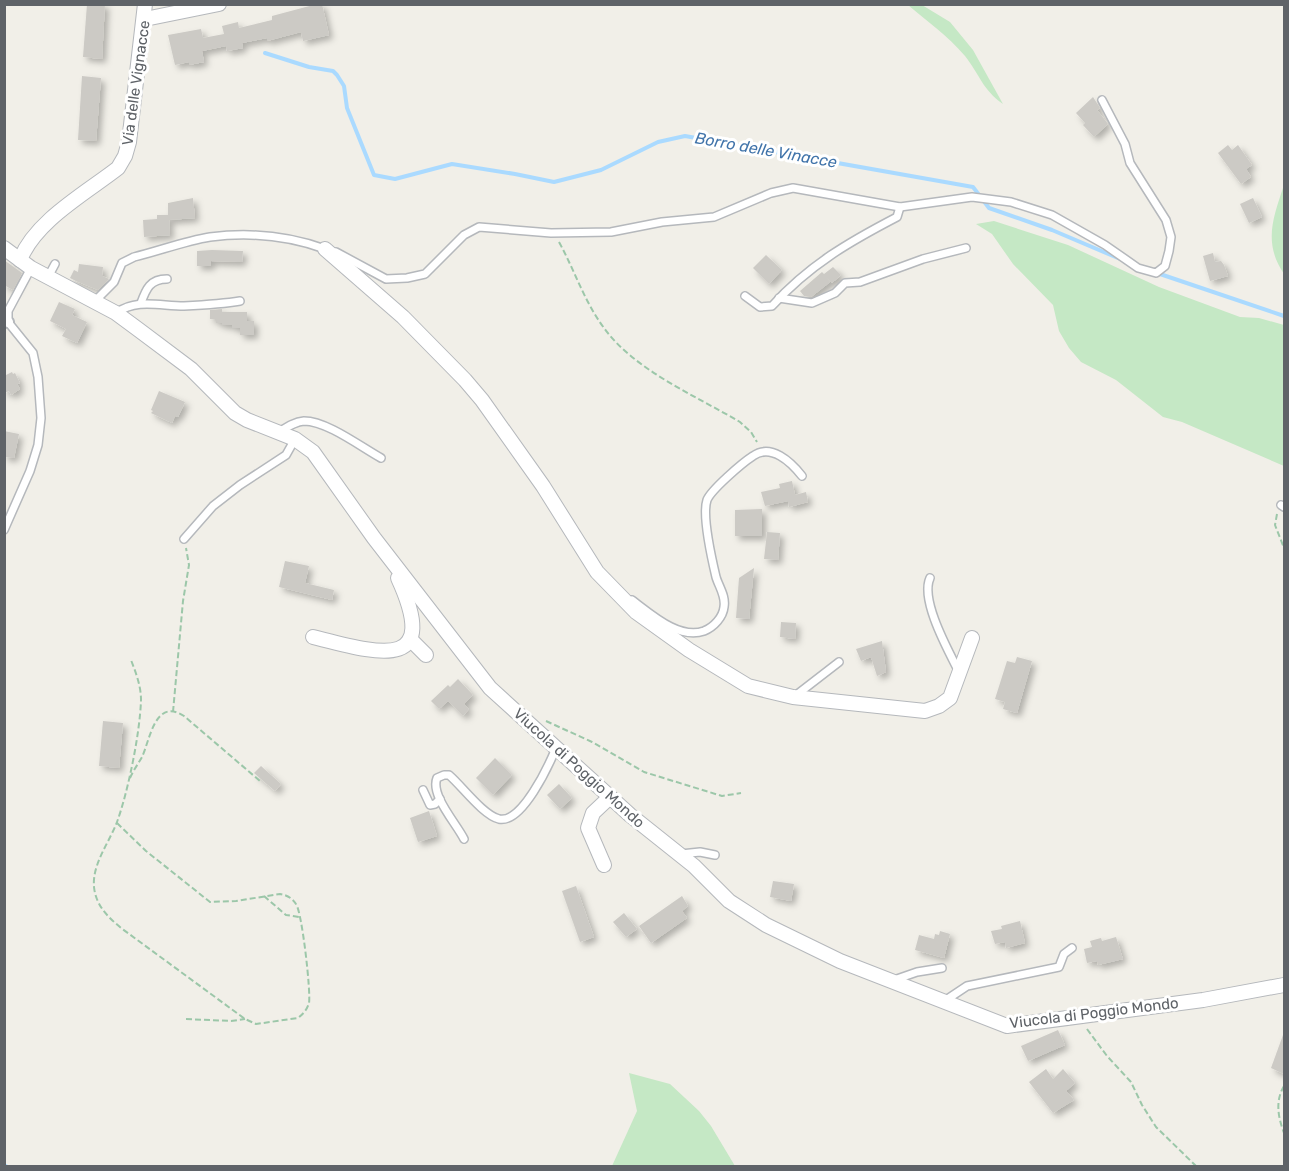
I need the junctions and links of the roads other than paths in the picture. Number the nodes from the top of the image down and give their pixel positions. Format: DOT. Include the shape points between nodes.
graph roads {
  1 [pos="146,4"];
  2 [pos="219,4"];
  3 [pos="145,19"];
  4 [pos="1102,100"];
  5 [pos="900,207"];
  6 [pos="4,248"];
  7 [pos="966,248"];
  8 [pos="326,249"];
  9 [pos="25,264"];
  10 [pos="55,264"];
  11 [pos="48,277"];
  12 [pos="167,279"];
  13 [pos="745,296"];
  14 [pos="779,298"];
  15 [pos="240,301"];
  16 [pos="94,302"];
  17 [pos="141,303"];
  18 [pos="116,313"];
  19 [pos="6,322"];
  20 [pos="279,432"];
  21 [pos="295,439"];
  22 [pos="381,458"];
  23 [pos="802,476"];
  24 [pos="4,530"];
  25 [pos="184,539"];
  26 [pos="381,546"];
  27 [pos="597,572"];
  28 [pos="930,578"];
  29 [pos="313,638"];
  30 [pos="972,638"];
  31 [pos="410,639"];
  32 [pos="426,655"];
  33 [pos="839,663"];
  34 [pos="958,672"];
  35 [pos="793,697"];
  36 [pos="556,748"];
  37 [pos="423,790"];
  38 [pos="610,797"];
  39 [pos="440,799"];
  40 [pos="464,839"];
  41 [pos="678,854"];
  42 [pos="715,855"];
  43 [pos="604,865"];
  44 [pos="1072,948"];
  45 [pos="942,968"];
  46 [pos="891,981"];
  47 [pos="1284,985"];
  48 [pos="944,1002"];
  1 -- 3 [label="street, Via delle Vignacce"];
  2 -- 3 [label="street"];
  3 -- 9 [label="street, Via delle Vignacce" via="125,156 118,168 40,230 25,247"];
  4 -- 5 [label="lane" via="1131,163 1166,220 1171,237 1169,251 1165,266 1156,273 1138,268 1052,215 1011,202 972,197"];
  5 -- 8 [label="lane" via="793,188 714,217 611,232 551,233 479,227 464,235 425,274 407,278 386,279"];
  5 -- 14 [label="lane" via="897,217 818,263"];
  6 -- 9 [label="street, Viucola di Poggio Mondo"];
  7 -- 14 [label="lane" via="845,284 812,303"];
  8 -- 16 [label="lane" via="257,234 210,237 122,263 114,282"];
  8 -- 27 [label="street" via="420,333 471,387 543,486"];
  9 -- 11 [label="street, Viucola di Poggio Mondo"];
  9 -- 19 [label="lane"];
  10 -- 11 [label="lane"];
  11 -- 16 [label="street, Viucola di Poggio Mondo"];
  12 -- 17 [label="lane" via="150,284"];
  13 -- 14 [label="lane" via="760,307 772,306"];
  15 -- 17 [label="lane" via="184,306"];
  16 -- 18 [label="street, Viucola di Poggio Mondo"];
  17 -- 18 [label="lane"];
  18 -- 20 [label="street, Viucola di Poggio Mondo" via="190,369 235,413"];
  19 -- 24 [label="lane" via="33,353 41,418 35,454"];
  20 -- 21 [label="street, Viucola di Poggio Mondo"];
  20 -- 22 [label="lane" via="305,421 324,426"];
  21 -- 25 [label="lane" via="286,455 222,499"];
  21 -- 26 [label="street, Viucola di Poggio Mondo" via="313,452"];
  23 -- 27 [label="lane" via="780,456 761,452 714,489 707,500 705,513 724,607 708,629 693,633 673,628"];
  26 -- 31 [label="street" via="411,609"];
  26 -- 36 [label="street, Viucola di Poggio Mondo" via="490,688"];
  27 -- 35 [label="street" via="636,612 699,656 748,686"];
  28 -- 34 [label="lane" via="927,600"];
  29 -- 31 [label="street" via="384,651 401,649"];
  30 -- 34 [label="street"];
  31 -- 32 [label="street"];
  33 -- 35 [label="lane"];
  34 -- 35 [label="street" via="950,698 925,711"];
  36 -- 38 [label="street, Viucola di Poggio Mondo"];
  36 -- 39 [label="lane" via="538,785 511,816 499,819 449,775 440,776 436,782"];
  37 -- 39 [label="lane" via="430,805"];
  38 -- 41 [label="street, Viucola di Poggio Mondo"];
  38 -- 43 [label="street" via="593,813 588,828"];
  39 -- 40 [label="lane"];
  41 -- 42 [label="lane"];
  41 -- 46 [label="street, Viucola di Poggio Mondo" via="729,901 766,926"];
  44 -- 48 [label="lane" via="1064,954 1059,967 967,986"];
  45 -- 46 [label="lane"];
  46 -- 48 [label="street, Viucola di Poggio Mondo"];
  47 -- 48 [label="street, Viucola di Poggio Mondo" via="1007,1026"];
}
